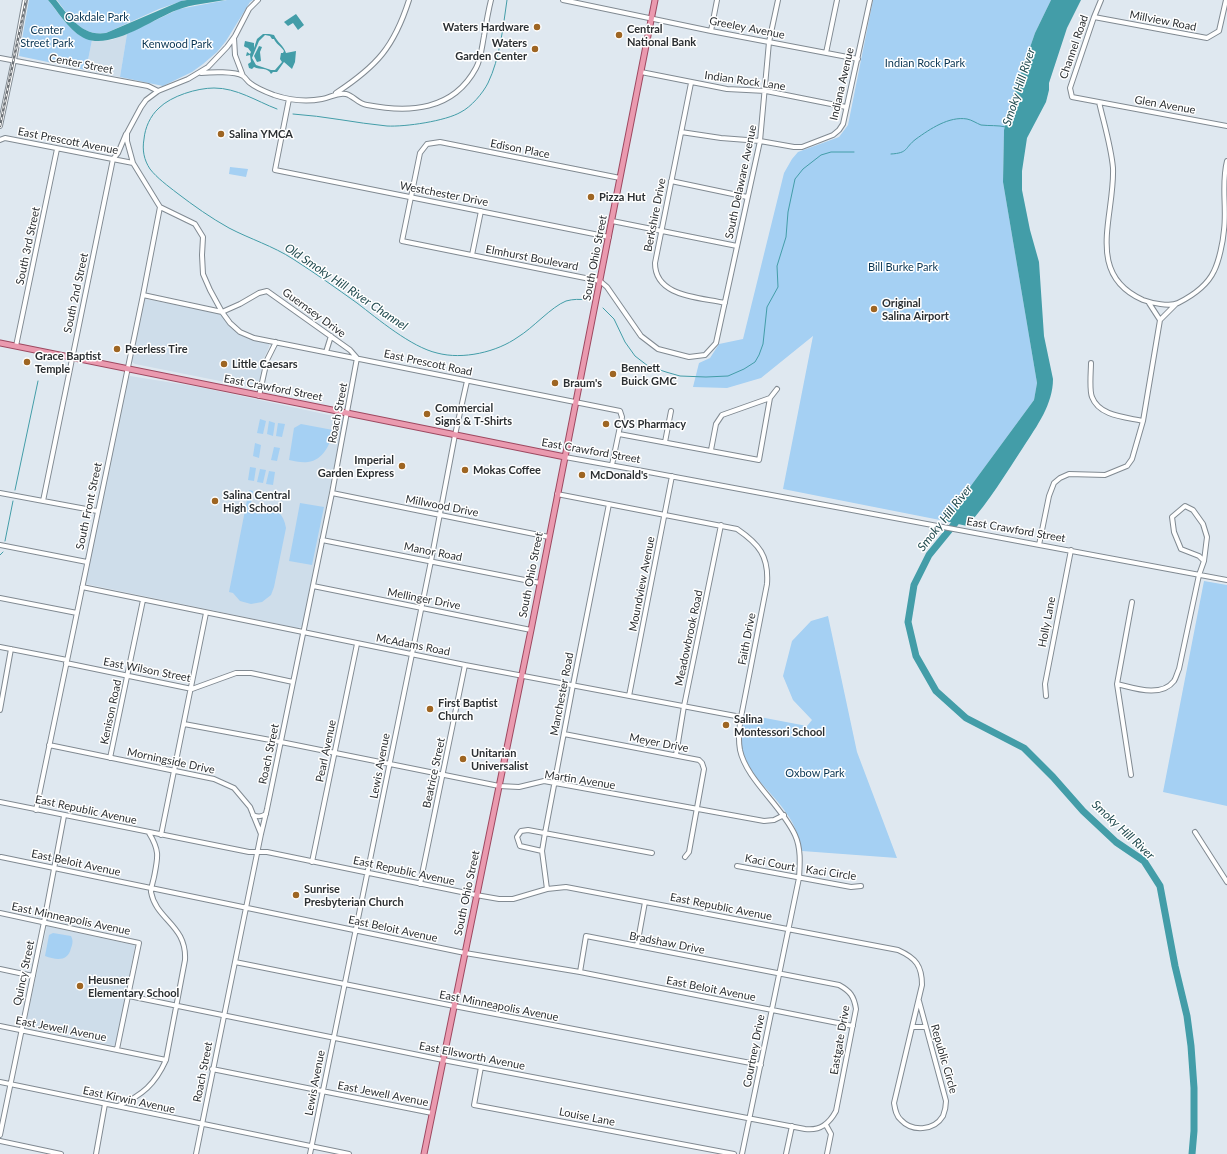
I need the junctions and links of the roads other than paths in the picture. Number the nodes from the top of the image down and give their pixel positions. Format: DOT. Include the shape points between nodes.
graph roads {
  1 [pos="25,0"];
  2 [pos="258,0"];
  3 [pos="409,0"];
  4 [pos="491,0"];
  5 [pos="563,0"];
  6 [pos="656,0"];
  7 [pos="717,0"];
  8 [pos="778,0"];
  9 [pos="837,0"];
  10 [pos="870,0"];
  11 [pos="1101,0"];
  12 [pos="1226,0"];
  13 [pos="1094,17"];
  14 [pos="652,19"];
  15 [pos="711,31"];
  16 [pos="234,36"];
  17 [pos="770,42"];
  18 [pos="826,53"];
  19 [pos="0,58"];
  20 [pos="858,59"];
  21 [pos="14,60"];
  22 [pos="641,72"];
  23 [pos="200,73"];
  24 [pos="243,76"];
  25 [pos="691,83"];
  26 [pos="347,86"];
  27 [pos="158,91"];
  28 [pos="766,91"];
  29 [pos="334,95"];
  30 [pos="351,96"];
  31 [pos="289,99"];
  32 [pos="1099,102"];
  33 [pos="846,107"];
  34 [pos="0,126"];
  35 [pos="1227,126"];
  36 [pos="681,132"];
  37 [pos="127,133"];
  38 [pos="0,140"];
  39 [pos="760,140"];
  40 [pos="57,149"];
  41 [pos="112,159"];
  42 [pos="1227,161"];
  43 [pos="133,164"];
  44 [pos="620,178"];
  45 [pos="671,181"];
  46 [pos="411,197"];
  47 [pos="747,197"];
  48 [pos="160,207"];
  49 [pos="480,211"];
  50 [pos="612,220"];
  51 [pos="661,231"];
  52 [pos="609,237"];
  53 [pos="737,246"];
  54 [pos="472,255"];
  55 [pos="600,281"];
  56 [pos="143,295"];
  57 [pos="1149,302"];
  58 [pos="725,303"];
  59 [pos="1176,304"];
  60 [pos="222,312"];
  61 [pos="1160,320"];
  62 [pos="331,336"];
  63 [pos="276,342"];
  64 [pos="0,343"];
  65 [pos="16,346"];
  66 [pos="326,352"];
  67 [pos="72,358"];
  68 [pos="357,358"];
  69 [pos="1091,363"];
  70 [pos="127,369"];
  71 [pos="467,381"];
  72 [pos="777,389"];
  73 [pos="259,396"];
  74 [pos="770,398"];
  75 [pos="576,403"];
  76 [pos="671,411"];
  77 [pos="347,413"];
  78 [pos="1142,421"];
  79 [pos="619,434"];
  80 [pos="455,435"];
  81 [pos="665,442"];
  82 [pos="711,450"];
  83 [pos="565,457"];
  84 [pos="612,465"];
  85 [pos="672,476"];
  86 [pos="0,493"];
  87 [pos="332,493"];
  88 [pos="557,494"];
  89 [pos="43,501"];
  90 [pos="609,504"];
  91 [pos="97,512"];
  92 [pos="440,514"];
  93 [pos="665,514"];
  94 [pos="721,525"];
  95 [pos="549,537"];
  96 [pos="322,540"];
  97 [pos="1039,544"];
  98 [pos="0,545"];
  99 [pos="1071,550"];
  100 [pos="431,561"];
  101 [pos="1204,561"];
  102 [pos="87,562"];
  103 [pos="1200,574"];
  104 [pos="1227,580"];
  105 [pos="540,583"];
  106 [pos="313,586"];
  107 [pos="82,587"];
  108 [pos="0,598"];
  109 [pos="143,600"];
  110 [pos="1132,602"];
  111 [pos="421,607"];
  112 [pos="77,613"];
  113 [pos="206,613"];
  114 [pos="531,630"];
  115 [pos="304,632"];
  116 [pos="357,644"];
  117 [pos="0,647"];
  118 [pos="11,649"];
  119 [pos="411,654"];
  120 [pos="66,662"];
  121 [pos="465,665"];
  122 [pos="127,675"];
  123 [pos="521,676"];
  124 [pos="293,682"];
  125 [pos="1117,684"];
  126 [pos="573,685"];
  127 [pos="192,689"];
  128 [pos="629,696"];
  129 [pos="1046,696"];
  130 [pos="684,706"];
  131 [pos="0,710"];
  132 [pos="741,717"];
  133 [pos="184,724"];
  134 [pos="564,734"];
  135 [pos="281,742"];
  136 [pos="49,745"];
  137 [pos="335,753"];
  138 [pos="676,755"];
  139 [pos="110,758"];
  140 [pos="389,764"];
  141 [pos="173,771"];
  142 [pos="442,774"];
  143 [pos="1132,775"];
  144 [pos="554,783"];
  145 [pos="499,786"];
  146 [pos="0,802"];
  147 [pos="696,809"];
  148 [pos="36,810"];
  149 [pos="266,814"];
  150 [pos="253,815"];
  151 [pos="784,815"];
  152 [pos="64,816"];
  153 [pos="149,832"];
  154 [pos="1195,832"];
  155 [pos="545,833"];
  156 [pos="261,834"];
  157 [pos="161,835"];
  158 [pos="542,851"];
  159 [pos="257,852"];
  160 [pos="652,853"];
  161 [pos="1,857"];
  162 [pos="685,857"];
  163 [pos="312,862"];
  164 [pos="737,866"];
  165 [pos="54,868"];
  166 [pos="367,873"];
  167 [pos="799,878"];
  168 [pos="1227,882"];
  169 [pos="420,884"];
  170 [pos="861,886"];
  171 [pos="152,888"];
  172 [pos="547,889"];
  173 [pos="476,895"];
  174 [pos="645,902"];
  175 [pos="246,908"];
  176 [pos="0,913"];
  177 [pos="44,922"];
  178 [pos="789,929"];
  179 [pos="355,930"];
  180 [pos="637,946"];
  181 [pos="898,950"];
  182 [pos="465,953"];
  183 [pos="235,962"];
  184 [pos="0,969"];
  185 [pos="580,972"];
  186 [pos="779,973"];
  187 [pos="33,976"];
  188 [pos="345,984"];
  189 [pos="129,996"];
  190 [pos="918,1001"];
  191 [pos="176,1006"];
  192 [pos="454,1006"];
  193 [pos="772,1010"];
  194 [pos="224,1015"];
  195 [pos="0,1026"];
  196 [pos="853,1026"];
  197 [pos="912,1027"];
  198 [pos="926,1027"];
  199 [pos="21,1030"];
  200 [pos="334,1038"];
  201 [pos="118,1049"];
  202 [pos="166,1060"];
  203 [pos="443,1060"];
  204 [pos="761,1065"];
  205 [pos="481,1068"];
  206 [pos="212,1069"];
  207 [pos="0,1082"];
  208 [pos="10,1084"];
  209 [pos="323,1091"];
  210 [pos="105,1104"];
  211 [pos="118,1106"];
  212 [pos="432,1113"];
  213 [pos="750,1118"];
  214 [pos="202,1124"];
  215 [pos="826,1125"];
  216 [pos="792,1126"];
  217 [pos="0,1135"];
  218 [pos="0,1141"];
  219 [pos="312,1146"];
  220 [pos="61,1154"];
  221 [pos="96,1154"];
  222 [pos="196,1154"];
  223 [pos="310,1154"];
  224 [pos="349,1154"];
  225 [pos="424,1154"];
  226 [pos="734,1154"];
  227 [pos="742,1154"];
  228 [pos="786,1154"];
  229 [pos="827,1154"];
  1 -- 21 [label="street"];
  2 -- 16 [label="street" via="246,14"];
  3 -- 26 [label="street" via="390,44 372,66"];
  4 -- 30 [label="street" via="481,54 476,68 461,89 444,100 422,108 402,110 365,105"];
  5 -- 14 [label="street, Greeley Avenue"];
  6 -- 14 [label="main road, South Ohio Street"];
  7 -- 15 [label="street"];
  8 -- 17 [label="street, South Delaware Avenue"];
  9 -- 18 [label="street"];
  10 -- 20 [label="street, Indiana Avenue"];
  11 -- 13 [label="street, Channel Road"];
  12 -- 13 [label="street, Millview Road" via="1220,31 1207,38"];
  13 -- 32 [label="street, Channel Road" via="1070,88 1072,97"];
  14 -- 15 [label="street, Greeley Avenue"];
  14 -- 22 [label="main road, South Ohio Street"];
  15 -- 17 [label="street, Greeley Avenue"];
  16 -- 23 [label="street" via="215,61"];
  16 -- 24 [label="street" via="235,56"];
  17 -- 18 [label="street, Greeley Avenue"];
  17 -- 28 [label="street, South Delaware Avenue"];
  18 -- 20 [label="street, Greeley Avenue"];
  19 -- 21 [label="street, Center Street"];
  20 -- 33 [label="street, Indiana Avenue"];
  21 -- 27 [label="street, Center Street" via="148,86"];
  21 -- 34 [label="street"];
  22 -- 25 [label="street, Indian Rock Lane"];
  22 -- 44 [label="main road, South Ohio Street"];
  23 -- 24 [label="street" via="222,72"];
  23 -- 27 [label="street"];
  24 -- 31 [label="street" via="260,89"];
  25 -- 28 [label="street, Indian Rock Lane" via="728,89"];
  25 -- 36 [label="street, Berkshire Drive"];
  26 -- 29 [label="street"];
  26 -- 30 [label="street"];
  27 -- 37 [label="street" via="143,103"];
  28 -- 33 [label="street, Indian Rock Lane"];
  28 -- 39 [label="street, South Delaware Avenue"];
  29 -- 30 [label="street"];
  29 -- 31 [label="street" via="318,100"];
  31 -- 46 [label="street, Westchester Drive" via="275,170"];
  32 -- 35 [label="street, Glen Avenue"];
  32 -- 57 [label="street" via="1112,156 1113,183 1106,244 1108,260 1113,275 1121,286"];
  33 -- 39 [label="street, Indiana Avenue" via="843,124 839,130 833,135 802,147"];
  36 -- 39 [label="street"];
  36 -- 45 [label="street, Berkshire Drive"];
  37 -- 41 [label="street" via="118,153"];
  37 -- 43 [label="street"];
  38 -- 40 [label="street, East Prescott Avenue" via="5,138"];
  39 -- 47 [label="street, South Delaware Avenue"];
  40 -- 41 [label="street, East Prescott Avenue"];
  40 -- 65 [label="street, South 3rd Street"];
  41 -- 43 [label="street, East Prescott Avenue"];
  41 -- 67 [label="street, South 2nd Street"];
  42 -- 59 [label="street" via="1224,182 1225,230 1216,265 1202,288"];
  43 -- 48 [label="street"];
  44 -- 46 [label="street, Edison Place" via="440,142 427,144 420,153"];
  44 -- 50 [label="main road, South Ohio Street"];
  45 -- 47 [label="street"];
  45 -- 51 [label="street, Berkshire Drive"];
  46 -- 49 [label="street, Westchester Drive"];
  46 -- 54 [label="street, Elmhurst Boulevard" via="402,241"];
  47 -- 53 [label="street, South Delaware Avenue"];
  48 -- 56 [label="street, South Front Street"];
  48 -- 60 [label="street, East Prescott Road" via="195,224 203,237 204,274"];
  49 -- 52 [label="street, Westchester Drive"];
  49 -- 54 [label="street"];
  50 -- 51 [label="street"];
  50 -- 52 [label="main road, South Ohio Street"];
  51 -- 53 [label="street"];
  51 -- 58 [label="street, Berkshire Drive" via="655,270 664,286 674,292"];
  52 -- 55 [label="main road, South Ohio Street"];
  53 -- 58 [label="street, South Delaware Avenue"];
  54 -- 55 [label="street, Elmhurst Boulevard"];
  55 -- 58 [label="street, South Delaware Avenue" via="608,287 641,336 658,349 689,357 706,355 716,343"];
  55 -- 75 [label="main road, South Ohio Street"];
  56 -- 60 [label="street"];
  56 -- 70 [label="street, South Front Street"];
  57 -- 59 [label="street"];
  57 -- 61 [label="street"];
  59 -- 61 [label="street"];
  60 -- 62 [label="street, Guernsey Drive" via="267,291"];
  60 -- 63 [label="street, East Prescott Road" via="240,332 254,338"];
  61 -- 78 [label="street"];
  62 -- 66 [label="street"];
  62 -- 68 [label="street, Guernsey Drive"];
  63 -- 66 [label="street, East Prescott Road"];
  63 -- 73 [label="street" via="266,360"];
  64 -- 65 [label="main road, East Crawford Street"];
  65 -- 67 [label="main road, East Crawford Street"];
  66 -- 68 [label="street, East Prescott Road"];
  67 -- 70 [label="main road, East Crawford Street"];
  67 -- 89 [label="street, South 2nd Street"];
  68 -- 71 [label="street, East Prescott Road"];
  68 -- 77 [label="street, Roach Street"];
  69 -- 78 [label="street" via="1091,396 1097,406 1105,412"];
  70 -- 73 [label="main road, East Crawford Street"];
  70 -- 91 [label="street, South Front Street"];
  71 -- 75 [label="street, East Prescott Road"];
  71 -- 80 [label="street, Lewis Avenue"];
  72 -- 74 [label="street"];
  73 -- 77 [label="main road, East Crawford Street"];
  74 -- 82 [label="street" via="722,416 716,424"];
  74 -- 82 [label="street" via="759,460"];
  75 -- 79 [label="street, East Prescott Road" via="620,411 622,417"];
  75 -- 83 [label="main road, South Ohio Street"];
  76 -- 81 [label="street"];
  77 -- 80 [label="main road, East Crawford Street"];
  77 -- 87 [label="street, Roach Street"];
  78 -- 97 [label="street" via="1132,459 1127,466 1105,475 1070,474 1054,484"];
  79 -- 81 [label="street"];
  79 -- 84 [label="street"];
  80 -- 83 [label="main road, East Crawford Street"];
  80 -- 92 [label="street, Lewis Avenue"];
  81 -- 82 [label="street"];
  83 -- 84 [label="street, East Crawford Street"];
  83 -- 88 [label="main road, South Ohio Street"];
  84 -- 85 [label="street, East Crawford Street"];
  85 -- 93 [label="street, Moundview Avenue"];
  85 -- 97 [label="street, East Crawford Street"];
  86 -- 89 [label="street"];
  87 -- 92 [label="street, Millwood Drive"];
  87 -- 96 [label="street, Roach Street"];
  88 -- 90 [label="street, Faith Drive"];
  88 -- 95 [label="main road, South Ohio Street"];
  89 -- 91 [label="street"];
  90 -- 93 [label="street, Faith Drive"];
  90 -- 126 [label="street, Manchester Road"];
  91 -- 102 [label="street, South Front Street"];
  92 -- 95 [label="street, Millwood Drive"];
  92 -- 100 [label="street, Lewis Avenue"];
  93 -- 94 [label="street, Faith Drive"];
  93 -- 128 [label="street, Moundview Avenue"];
  94 -- 130 [label="street, Meadowbrook Road"];
  94 -- 132 [label="street, Faith Drive" via="737,529 752,539 765,558 768,573 768,584"];
  95 -- 105 [label="main road, South Ohio Street"];
  96 -- 100 [label="street, Manor Road"];
  96 -- 106 [label="street, Roach Street"];
  97 -- 99 [label="street, East Crawford Street"];
  98 -- 102 [label="street"];
  99 -- 103 [label="street, East Crawford Street"];
  99 -- 129 [label="street, Holly Lane" via="1045,684"];
  100 -- 105 [label="street, Manor Road"];
  100 -- 111 [label="street, Lewis Avenue"];
  101 -- 101 [label="street" via="1206,538 1203,524 1193,510 1185,506 1172,517 1174,532 1181,549 1199,556"];
  101 -- 103 [label="street"];
  102 -- 107 [label="street, South Front Street"];
  103 -- 104 [label="street, East Crawford Street"];
  103 -- 125 [label="street" via="1179,669 1174,681 1164,688 1153,691"];
  105 -- 114 [label="main road, South Ohio Street"];
  106 -- 111 [label="street, Mellinger Drive"];
  106 -- 115 [label="street, Roach Street"];
  107 -- 109 [label="street, McAdams Road"];
  107 -- 112 [label="street, South Front Street"];
  108 -- 112 [label="street"];
  109 -- 113 [label="street, McAdams Road"];
  109 -- 122 [label="street, Kenison Road"];
  110 -- 125 [label="street"];
  111 -- 114 [label="street, Mellinger Drive"];
  111 -- 119 [label="street, Lewis Avenue"];
  112 -- 120 [label="street, South Front Street"];
  113 -- 115 [label="street, McAdams Road"];
  113 -- 127 [label="street"];
  114 -- 123 [label="main road, South Ohio Street"];
  115 -- 116 [label="street, McAdams Road"];
  115 -- 124 [label="street, Roach Street"];
  116 -- 119 [label="street, McAdams Road"];
  116 -- 137 [label="street, Pearl Avenue"];
  117 -- 118 [label="street, East Wilson Street"];
  118 -- 120 [label="street, East Wilson Street"];
  118 -- 131 [label="street"];
  119 -- 121 [label="street, McAdams Road"];
  119 -- 140 [label="street, Lewis Avenue"];
  120 -- 122 [label="street, East Wilson Street"];
  120 -- 136 [label="street, South Front Street"];
  121 -- 123 [label="street, McAdams Road"];
  121 -- 142 [label="street, Beatrice Street"];
  122 -- 127 [label="street, East Wilson Street"];
  122 -- 139 [label="street, Kenison Road"];
  123 -- 126 [label="street, McAdams Road"];
  123 -- 145 [label="main road, South Ohio Street"];
  124 -- 127 [label="street, East Wilson Street" via="251,673 236,673"];
  124 -- 135 [label="street, Roach Street"];
  125 -- 143 [label="street"];
  126 -- 128 [label="street, McAdams Road"];
  126 -- 134 [label="street, Manchester Road"];
  127 -- 133 [label="street"];
  128 -- 130 [label="street, McAdams Road"];
  130 -- 132 [label="street, McAdams Road"];
  130 -- 138 [label="street, Meadowbrook Road"];
  132 -- 151 [label="street, Faith Drive" via="738,734 740,751 750,773"];
  133 -- 135 [label="street, Martin Avenue"];
  133 -- 141 [label="street"];
  134 -- 138 [label="street, Meyer Drive"];
  134 -- 144 [label="street, Manchester Road"];
  135 -- 137 [label="street, Martin Avenue"];
  135 -- 149 [label="street, Roach Street"];
  136 -- 139 [label="street, Morningside Drive"];
  136 -- 148 [label="street, South Front Street"];
  137 -- 140 [label="street, Martin Avenue"];
  137 -- 163 [label="street, Pearl Avenue"];
  138 -- 147 [label="street, Meyer Drive" via="699,760 703,766"];
  139 -- 141 [label="street, Morningside Drive"];
  140 -- 142 [label="street, Martin Avenue"];
  140 -- 166 [label="street, Lewis Avenue"];
  141 -- 150 [label="street, Morningside Drive" via="214,779 234,788 250,807"];
  141 -- 157 [label="street"];
  142 -- 145 [label="street, Martin Avenue"];
  142 -- 169 [label="street, Beatrice Street"];
  144 -- 145 [label="street, Martin Avenue" via="544,781 519,787"];
  144 -- 147 [label="street, Martin Avenue"];
  144 -- 155 [label="street, Manchester Road"];
  145 -- 173 [label="main road, South Ohio Street"];
  146 -- 148 [label="street, East Republic Avenue"];
  147 -- 151 [label="street, Martin Avenue" via="764,821"];
  147 -- 162 [label="street, Meyer Drive" via="689,852"];
  148 -- 152 [label="street, East Republic Avenue"];
  149 -- 150 [label="street" via="258,817"];
  149 -- 156 [label="street, Roach Street"];
  150 -- 156 [label="street, Morningside Drive"];
  151 -- 167 [label="street, Faith Drive" via="796,836 800,858"];
  152 -- 153 [label="street, East Republic Avenue"];
  152 -- 165 [label="street, Quincy Street"];
  153 -- 157 [label="street, East Republic Avenue"];
  153 -- 171 [label="street" via="158,855"];
  154 -- 168 [label="street"];
  155 -- 158 [label="street, Manchester Road"];
  155 -- 158 [label="street" via="524,830 517,837 523,847"];
  155 -- 160 [label="street"];
  156 -- 159 [label="street, Roach Street"];
  157 -- 159 [label="street, East Republic Avenue"];
  158 -- 172 [label="street, Manchester Road"];
  159 -- 163 [label="street, East Republic Avenue"];
  159 -- 175 [label="street, Roach Street"];
  161 -- 165 [label="street, East Beloit Avenue"];
  163 -- 166 [label="street, East Republic Avenue"];
  164 -- 167 [label="street, Kaci Court"];
  165 -- 171 [label="street, East Beloit Avenue"];
  165 -- 177 [label="street, Quincy Street"];
  166 -- 169 [label="street, East Republic Avenue"];
  166 -- 179 [label="street, Lewis Avenue"];
  167 -- 170 [label="street, Kaci Circle" via="851,887"];
  167 -- 178 [label="street, Faith Drive"];
  169 -- 173 [label="street, East Republic Avenue"];
  171 -- 175 [label="street, East Beloit Avenue"];
  171 -- 191 [label="street" via="151,892 159,909 178,931 185,946 185,960"];
  172 -- 173 [label="street, East Republic Avenue" via="513,899"];
  172 -- 174 [label="street, East Republic Avenue" via="566,887"];
  173 -- 182 [label="main road, South Ohio Street"];
  174 -- 178 [label="street, East Republic Avenue"];
  174 -- 180 [label="street"];
  175 -- 179 [label="street, East Beloit Avenue"];
  175 -- 183 [label="street, Roach Street"];
  176 -- 177 [label="street, East Minneapolis Avenue"];
  177 -- 187 [label="street, Quincy Street"];
  177 -- 189 [label="street, East Minneapolis Avenue" via="139,943"];
  178 -- 181 [label="street, East Republic Avenue"];
  178 -- 186 [label="street, Courtney Drive"];
  179 -- 182 [label="street, East Beloit Avenue"];
  179 -- 188 [label="street, Lewis Avenue"];
  180 -- 185 [label="street, Bradshaw Drive" via="586,936"];
  180 -- 186 [label="street, Bradshaw Drive"];
  181 -- 190 [label="street, Republic Circle" via="910,955 922,974"];
  182 -- 185 [label="street, East Beloit Avenue"];
  182 -- 192 [label="main road, South Ohio Street"];
  183 -- 188 [label="street, East Minneapolis Avenue"];
  183 -- 194 [label="street, Roach Street"];
  184 -- 187 [label="street"];
  185 -- 193 [label="street, East Beloit Avenue"];
  186 -- 193 [label="street, Courtney Drive"];
  186 -- 196 [label="street, Eastgate Drive" via="839,985 849,990 855,1000"];
  187 -- 199 [label="street, Quincy Street"];
  188 -- 192 [label="street, East Minneapolis Avenue"];
  188 -- 200 [label="street, Lewis Avenue"];
  189 -- 191 [label="street, East Ellsworth Avenue"];
  189 -- 201 [label="street"];
  190 -- 197 [label="street, Republic Circle"];
  190 -- 198 [label="street, Republic Circle"];
  191 -- 194 [label="street, East Ellsworth Avenue"];
  191 -- 202 [label="street"];
  192 -- 203 [label="main road, South Ohio Street"];
  192 -- 204 [label="street, East Minneapolis Avenue"];
  193 -- 196 [label="street, East Beloit Avenue"];
  193 -- 204 [label="street, Courtney Drive"];
  194 -- 200 [label="street, East Ellsworth Avenue"];
  194 -- 206 [label="street, Roach Street"];
  195 -- 199 [label="street, East Jewell Avenue"];
  196 -- 215 [label="street, Eastgate Drive" via="836,1111"];
  197 -- 198 [label="street"];
  197 -- 198 [label="street, Republic Circle" via="894,1103 900,1120 908,1126 927,1128 942,1118 946,1110 946,1101"];
  199 -- 201 [label="street, East Jewell Avenue"];
  199 -- 208 [label="street, Quincy Street"];
  200 -- 203 [label="street, East Ellsworth Avenue"];
  200 -- 209 [label="street, Lewis Avenue"];
  201 -- 202 [label="street, East Jewell Avenue"];
  202 -- 211 [label="street" via="151,1086"];
  203 -- 205 [label="street, East Ellsworth Avenue"];
  203 -- 212 [label="main road, South Ohio Street"];
  204 -- 213 [label="street, Courtney Drive"];
  205 -- 213 [label="street, East Ellsworth Avenue"];
  205 -- 226 [label="street, Louise Lane" via="474,1104"];
  206 -- 209 [label="street, East Jewell Avenue"];
  206 -- 214 [label="street, Roach Street"];
  207 -- 208 [label="street, East Kirwin Avenue"];
  208 -- 210 [label="street, East Kirwin Avenue"];
  208 -- 217 [label="street, Quincy Street"];
  209 -- 212 [label="street, East Jewell Avenue"];
  209 -- 219 [label="street, Lewis Avenue"];
  210 -- 211 [label="street, East Kirwin Avenue"];
  210 -- 221 [label="street"];
  211 -- 214 [label="street, East Kirwin Avenue"];
  212 -- 225 [label="main road, South Ohio Street"];
  213 -- 216 [label="street, East Ellsworth Avenue"];
  213 -- 227 [label="street, Courtney Drive"];
  214 -- 219 [label="street, East Kirwin Avenue"];
  214 -- 222 [label="street, Roach Street"];
  215 -- 216 [label="street, East Ellsworth Avenue" via="812,1130"];
  215 -- 229 [label="street" via="831,1134"];
  216 -- 228 [label="street"];
  218 -- 220 [label="street"];
  219 -- 223 [label="street, Lewis Avenue"];
  219 -- 224 [label="street, East Kirwin Avenue"];
}
